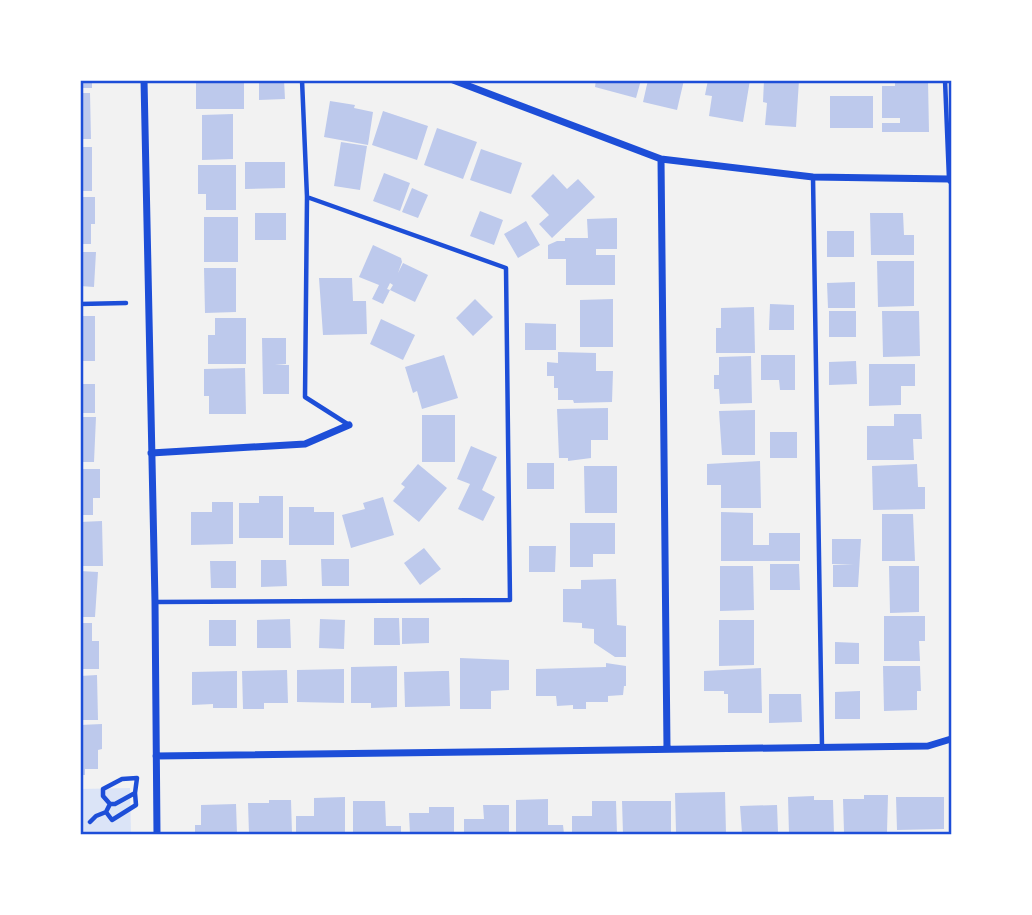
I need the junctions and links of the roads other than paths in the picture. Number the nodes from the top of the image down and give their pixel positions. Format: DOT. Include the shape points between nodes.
graph roads {
  1 [pos="144,80"];
  2 [pos="302,80"];
  3 [pos="453,80"];
  4 [pos="945,80"];
  5 [pos="660,159"];
  6 [pos="813,177"];
  7 [pos="950,180"];
  8 [pos="307,197"];
  9 [pos="349,425"];
  10 [pos="151,453"];
  11 [pos="155,602"];
  12 [pos="951,738"];
  13 [pos="822,746"];
  14 [pos="667,748"];
  15 [pos="156,756"];
  16 [pos="157,835"];
  1 -- 10 [label="street"];
  2 -- 8 [label="lane"];
  3 -- 5 [label="street"];
  4 -- 7 [label="lane"];
  5 -- 6 [label="street"];
  5 -- 14 [label="street"];
  6 -- 7 [label="street"];
  6 -- 13 [label="lane"];
  8 -- 9 [label="lane" via="305,397"];
  8 -- 11 [label="lane" via="506,268 510,600"];
  9 -- 10 [label="street" via="305,444"];
  10 -- 11 [label="street"];
  11 -- 15 [label="street"];
  12 -- 13 [label="street" via="928,746"];
  13 -- 14 [label="street"];
  14 -- 15 [label="street"];
  15 -- 16 [label="street"];
}
